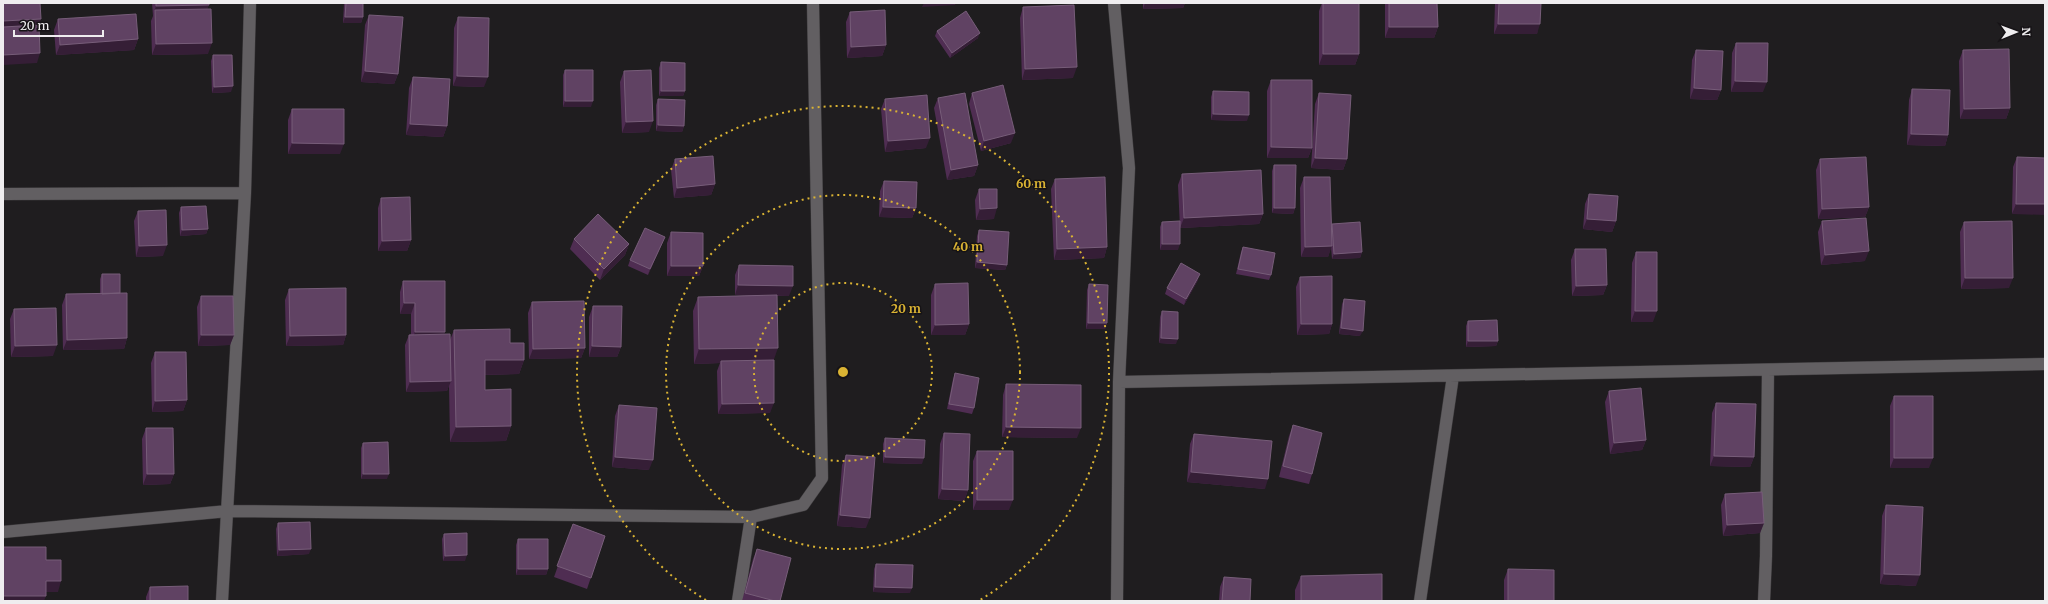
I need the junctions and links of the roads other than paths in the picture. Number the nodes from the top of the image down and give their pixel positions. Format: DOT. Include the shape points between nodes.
graph roads {
  1 [pos="250,3"];
  2 [pos="812,3"];
  3 [pos="1114,3"];
  4 [pos="245,192"];
  5 [pos="3,194"];
  6 [pos="2045,364"];
  7 [pos="1768,370"];
  8 [pos="1453,376"];
  9 [pos="1119,382"];
  10 [pos="228,511"];
  11 [pos="751,517"];
  12 [pos="3,532"];
  13 [pos="222,601"];
  14 [pos="738,601"];
  15 [pos="1117,601"];
  16 [pos="1420,601"];
  17 [pos="1764,601"];
  1 -- 4 [label="street"];
  2 -- 11 [label="street" via="822,478 803,505"];
  3 -- 9 [label="street" via="1129,168"];
  4 -- 5 [label="street"];
  4 -- 10 [label="street"];
  6 -- 7 [label="street"];
  7 -- 8 [label="street"];
  7 -- 17 [label="street"];
  8 -- 9 [label="street"];
  8 -- 16 [label="street"];
  9 -- 15 [label="street"];
  10 -- 11 [label="street"];
  10 -- 12 [label="street"];
  10 -- 13 [label="street"];
  11 -- 14 [label="street"];
}
